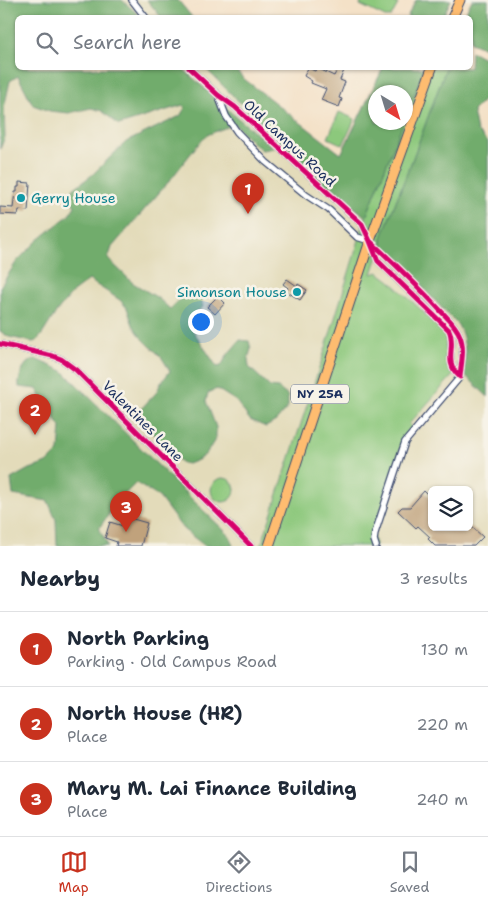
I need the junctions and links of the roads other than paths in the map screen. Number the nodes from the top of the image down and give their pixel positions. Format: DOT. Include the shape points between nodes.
graph roads {
  1 [pos="132,0"];
  2 [pos="460,0"];
  3 [pos="144,15"];
  4 [pos="453,15"];
  5 [pos="191,70"];
  6 [pos="431,70"];
  7 [pos="218,95"];
  8 [pos="370,241"];
  9 [pos="0,344"];
  10 [pos="460,377"];
  11 [pos="251,546"];
  12 [pos="268,546"];
  13 [pos="376,546"];
  1 -- 3 [label="street"];
  2 -- 4 [label="main road"];
  5 -- 7 [label="street, Old Campus Road"];
  6 -- 8 [label="main road, NY 25A"];
  7 -- 8 [label="street, Old Campus Road" via="362,224"];
  7 -- 8 [label="street, Old Campus Road" via="237,132 266,162 329,210 357,236"];
  8 -- 10 [label="street" via="378,261 451,333 452,368"];
  8 -- 10 [label="street" via="408,276 459,334 463,354"];
  8 -- 12 [label="main road, NY 25A"];
  9 -- 11 [label="street, Valentines Lane" via="68,363"];
  10 -- 13 [label="street" via="403,446 375,533"];
}
